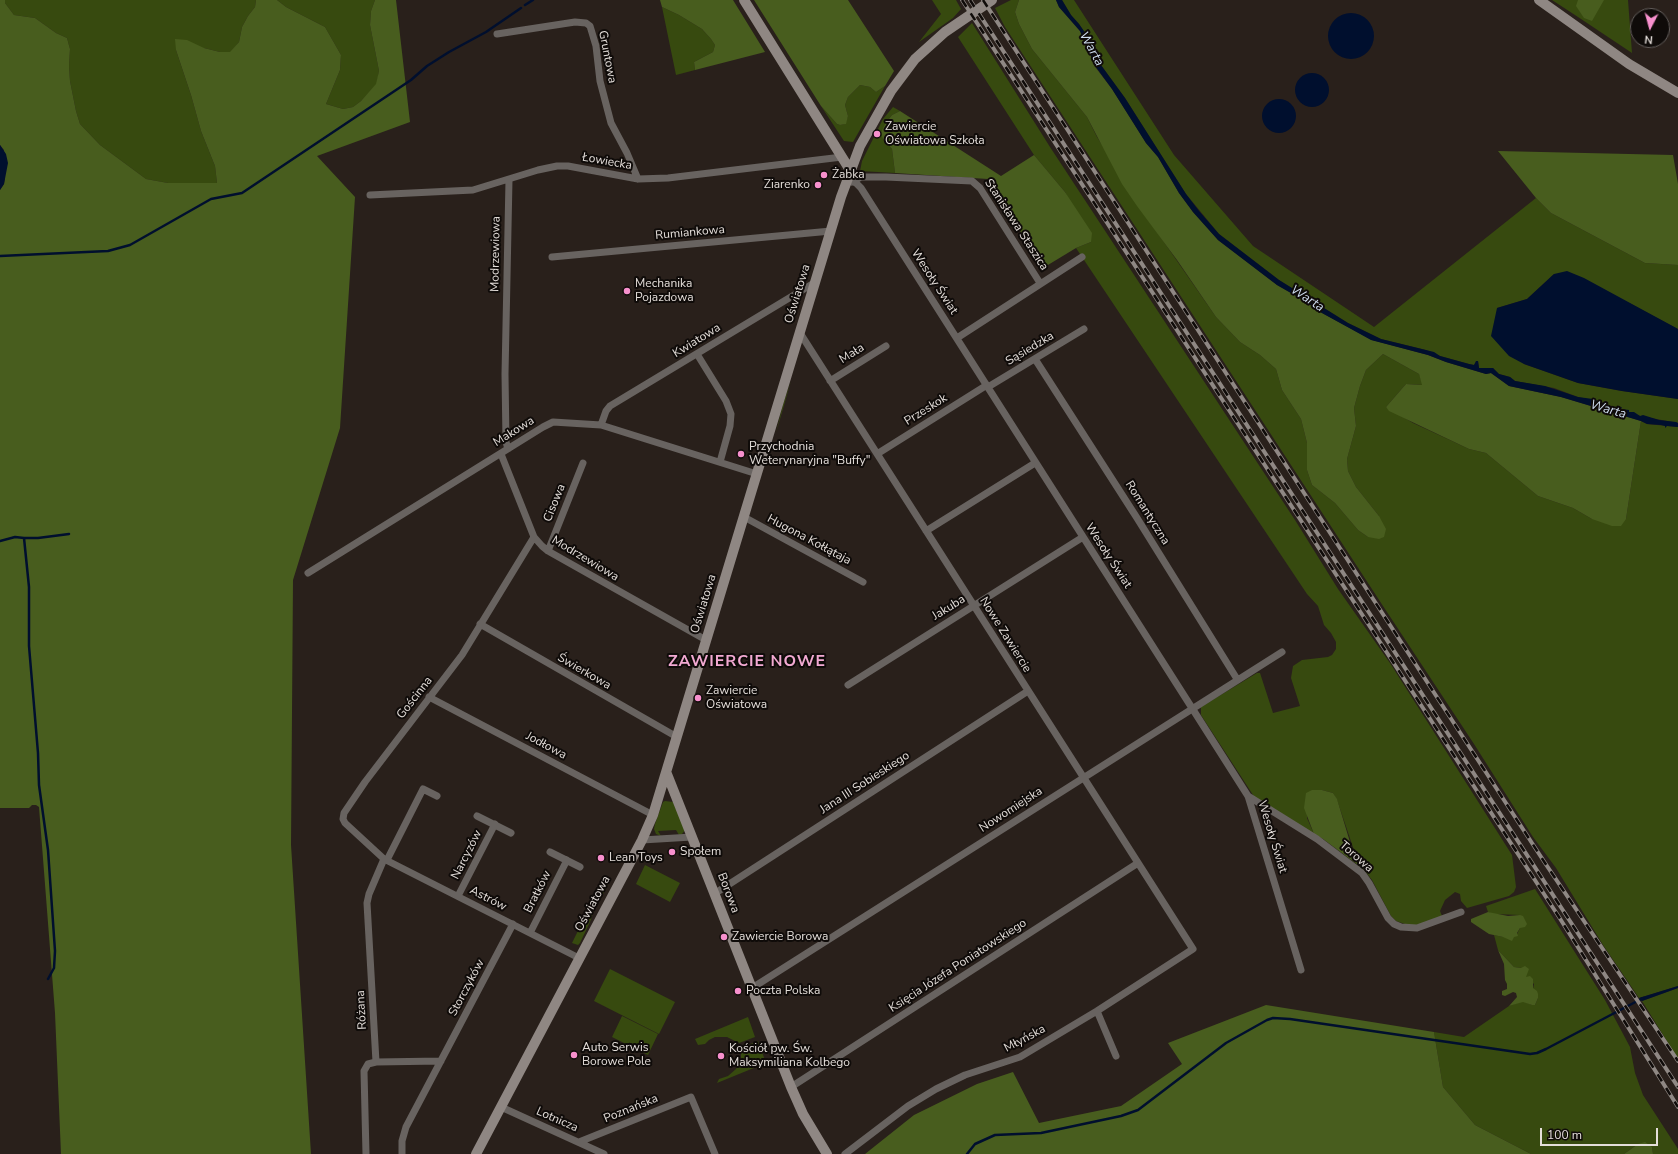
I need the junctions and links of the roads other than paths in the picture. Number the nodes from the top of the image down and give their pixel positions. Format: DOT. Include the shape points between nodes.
graph roads {
  1 [pos="744,0"];
  2 [pos="992,0"];
  3 [pos="1539,0"];
  4 [pos="498,34"];
  5 [pos="1678,93"];
  6 [pos="842,157"];
  7 [pos="850,177"];
  8 [pos="638,179"];
  9 [pos="509,180"];
  10 [pos="370,195"];
  11 [pos="830,231"];
  12 [pos="552,257"];
  13 [pos="1082,257"];
  14 [pos="814,283"];
  15 [pos="1040,283"];
  16 [pos="1084,329"];
  17 [pos="800,333"];
  18 [pos="957,338"];
  19 [pos="886,346"];
  20 [pos="696,354"];
  21 [pos="1035,359"];
  22 [pos="830,381"];
  23 [pos="987,386"];
  24 [pos="601,425"];
  25 [pos="508,449"];
  26 [pos="501,454"];
  27 [pos="877,454"];
  28 [pos="720,462"];
  29 [pos="583,463"];
  30 [pos="1035,463"];
  31 [pos="757,474"];
  32 [pos="744,517"];
  33 [pos="926,531"];
  34 [pos="1082,536"];
  35 [pos="534,537"];
  36 [pos="548,551"];
  37 [pos="308,573"];
  38 [pos="864,582"];
  39 [pos="973,605"];
  40 [pos="480,624"];
  41 [pos="706,640"];
  42 [pos="1282,652"];
  43 [pos="1237,679"];
  44 [pos="848,685"];
  45 [pos="1028,691"];
  46 [pos="429,697"];
  47 [pos="1192,709"];
  48 [pos="677,737"];
  49 [pos="667,774"];
  50 [pos="1084,777"];
  51 [pos="437,796"];
  52 [pos="1248,796"];
  53 [pos="653,815"];
  54 [pos="478,816"];
  55 [pos="495,824"];
  56 [pos="511,832"];
  57 [pos="692,837"];
  58 [pos="642,840"];
  59 [pos="550,852"];
  60 [pos="386,859"];
  61 [pos="567,860"];
  62 [pos="1138,863"];
  63 [pos="580,867"];
  64 [pos="714,894"];
  65 [pos="458,896"];
  66 [pos="1461,912"];
  67 [pos="513,924"];
  68 [pos="530,933"];
  69 [pos="1193,949"];
  70 [pos="579,958"];
  71 [pos="1302,970"];
  72 [pos="752,988"];
  73 [pos="1097,1011"];
  74 [pos="1116,1056"];
  75 [pos="441,1061"];
  76 [pos="376,1062"];
  77 [pos="790,1087"];
  78 [pos="501,1107"];
  79 [pos="579,1142"];
  80 [pos="366,1154"];
  81 [pos="402,1154"];
  82 [pos="476,1154"];
  83 [pos="604,1154"];
  84 [pos="715,1154"];
  85 [pos="827,1154"];
  86 [pos="845,1154"];
  1 -- 6 [label="street"];
  2 -- 7 [label="street, Oświatowa" via="936,39 908,68 871,125"];
  3 -- 5 [label="street" via="1629,64"];
  4 -- 8 [label="street, Gruntowa" via="575,22 590,26 611,123"];
  6 -- 7 [label="street"];
  6 -- 8 [label="street, Łowiecka" via="668,178"];
  7 -- 11 [label="street, Oświatowa"];
  7 -- 15 [label="street, Stanisława Staszica" via="972,181 980,188"];
  7 -- 18 [label="street, Wesoły Świat" via="861,188"];
  8 -- 9 [label="street, Łowiecka" via="563,165"];
  9 -- 10 [label="street, Łowiecka" via="465,191"];
  9 -- 25 [label="street, Modrzewiowa" via="505,374"];
  11 -- 12 [label="street, Rumiankowa"];
  11 -- 14 [label="street, Oświatowa"];
  13 -- 15 [label="street"];
  14 -- 17 [label="street, Oświatowa"];
  14 -- 20 [label="street, Kwiatowa"];
  15 -- 18 [label="street"];
  16 -- 21 [label="street, Sąsiedzka"];
  17 -- 22 [label="street, Nowe Zawiercie"];
  17 -- 31 [label="street, Oświatowa"];
  18 -- 23 [label="street, Wesoły Świat"];
  19 -- 22 [label="street, Mała"];
  20 -- 24 [label="street, Kwiatowa" via="607,408"];
  20 -- 28 [label="street" via="726,401 730,414 730,426"];
  21 -- 23 [label="street, Sąsiedzka"];
  21 -- 43 [label="street, Romantyczna"];
  22 -- 27 [label="street, Nowe Zawiercie"];
  23 -- 27 [label="street, Przeskok"];
  23 -- 30 [label="street, Wesoły Świat"];
  24 -- 25 [label="street, Makowa" via="548,423"];
  24 -- 28 [label="street, Makowa"];
  25 -- 26 [label="street, Makowa"];
  26 -- 35 [label="street, Modrzewiowa"];
  26 -- 37 [label="street, Makowa"];
  27 -- 33 [label="street, Nowe Zawiercie"];
  28 -- 31 [label="street, Makowa"];
  29 -- 36 [label="street, Cisowa"];
  30 -- 33 [label="street"];
  30 -- 34 [label="street, Wesoły Świat"];
  31 -- 32 [label="street, Oświatowa"];
  32 -- 38 [label="street, Hugona Kołłątaja"];
  32 -- 41 [label="street, Oświatowa"];
  33 -- 39 [label="street, Nowe Zawiercie"];
  34 -- 39 [label="street, Jakuba"];
  34 -- 47 [label="street, Wesoły Świat"];
  35 -- 36 [label="street, Modrzewiowa"];
  35 -- 40 [label="street, Gościnna"];
  36 -- 41 [label="street, Modrzewiowa"];
  39 -- 44 [label="street, Jakuba"];
  39 -- 45 [label="street, Nowe Zawiercie"];
  40 -- 46 [label="street, Gościnna" via="455,665"];
  40 -- 48 [label="street, Świerkowa"];
  41 -- 48 [label="street, Oświatowa"];
  42 -- 43 [label="street, Nowomiejska"];
  43 -- 47 [label="street, Nowomiejska"];
  45 -- 50 [label="street, Nowe Zawiercie"];
  45 -- 64 [label="street, Jana III Sobieskiego"];
  46 -- 53 [label="street, Jodłowa"];
  46 -- 60 [label="street, Gościnna" via="364,782 343,816 345,823"];
  47 -- 50 [label="street, Nowomiejska"];
  47 -- 52 [label="street, Wesoły Świat"];
  48 -- 49 [label="street, Oświatowa"];
  49 -- 53 [label="street, Oświatowa"];
  49 -- 57 [label="street, Borowa"];
  50 -- 62 [label="street, Nowe Zawiercie"];
  50 -- 72 [label="street, Nowomiejska"];
  51 -- 60 [label="street, Różana" via="423,789"];
  52 -- 66 [label="street, Torowa" via="1311,835 1362,873 1394,924 1417,928"];
  52 -- 71 [label="street, Wesoły Świat"];
  53 -- 58 [label="street, Oświatowa"];
  54 -- 55 [label="street, Narcyzów"];
  55 -- 56 [label="street, Narcyzów"];
  55 -- 65 [label="street, Narcyzów"];
  57 -- 58 [label="street"];
  57 -- 64 [label="street, Borowa"];
  58 -- 70 [label="street, Oświatowa"];
  59 -- 61 [label="street"];
  60 -- 65 [label="street, Astrów"];
  60 -- 76 [label="street, Różana" via="369,894 367,904"];
  61 -- 63 [label="street"];
  61 -- 68 [label="street, Bratków"];
  62 -- 69 [label="street, Nowe Zawiercie"];
  62 -- 77 [label="street, Księcia Józefa Poniatowskiego"];
  64 -- 72 [label="street, Borowa"];
  65 -- 67 [label="street, Astrów"];
  67 -- 68 [label="street, Astrów"];
  67 -- 75 [label="street, Storczyków"];
  68 -- 70 [label="street, Astrów"];
  69 -- 73 [label="street, Młyńska"];
  70 -- 78 [label="street, Oświatowa"];
  72 -- 77 [label="street, Borowa"];
  73 -- 74 [label="street"];
  73 -- 86 [label="street, Młyńska" via="1020,1057 965,1075 936,1089 908,1106"];
  75 -- 76 [label="street"];
  75 -- 81 [label="street, Storczyków" via="404,1133"];
  76 -- 80 [label="street" via="368,1064 364,1071"];
  77 -- 85 [label="street, Borowa"];
  78 -- 79 [label="street, Lotnicza"];
  78 -- 82 [label="street, Oświatowa"];
  79 -- 83 [label="street, Lotnicza"];
  79 -- 84 [label="street, Poznańska" via="691,1097"];
}
